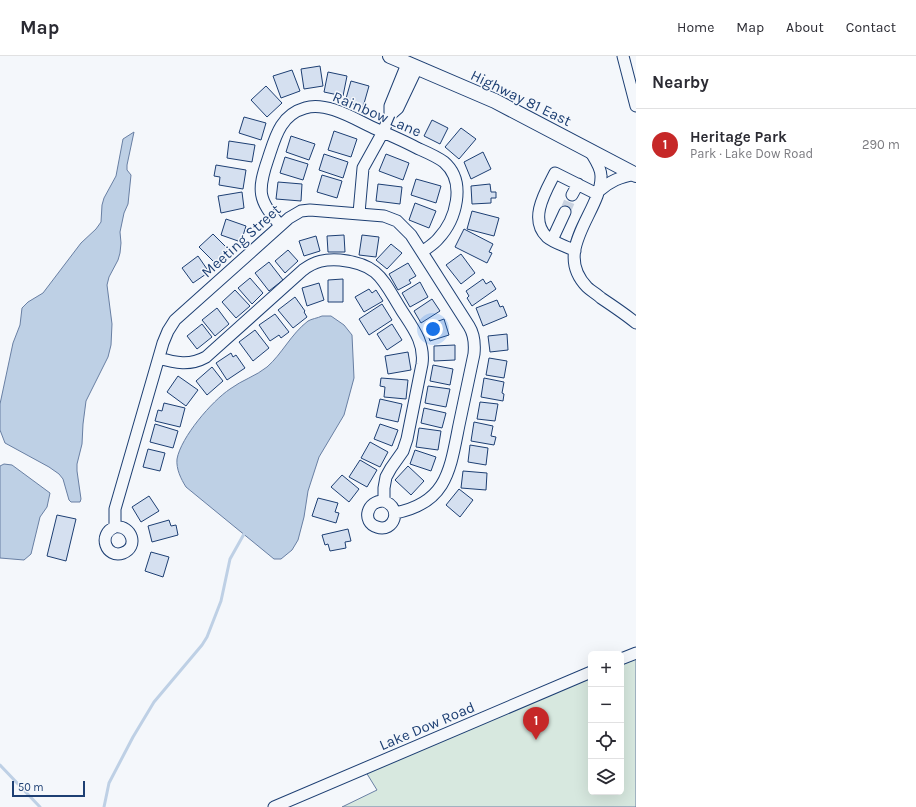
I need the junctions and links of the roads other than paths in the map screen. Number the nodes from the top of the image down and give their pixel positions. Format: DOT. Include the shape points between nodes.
graph roads {
  1 [pos="390,56"];
  2 [pos="623,56"];
  3 [pos="412,66"];
  4 [pos="636,106"];
  5 [pos="383,132"];
  6 [pos="590,151"];
  7 [pos="636,175"];
  8 [pos="578,184"];
  9 [pos="598,193"];
  10 [pos="572,195"];
  11 [pos="565,212"];
  12 [pos="359,214"];
  13 [pos="280,225"];
  14 [pos="552,240"];
  15 [pos="575,250"];
  16 [pos="422,252"];
  17 [pos="636,323"];
  18 [pos="159,358"];
  19 [pos="384,501"];
  20 [pos="395,513"];
  21 [pos="115,527"];
  22 [pos="636,653"];
  23 [pos="624,658"];
  24 [pos="588,673"];
  25 [pos="274,807"];
  1 -- 3 [label="main road, Highway 81 East"];
  2 -- 4 [label="street"];
  3 -- 5 [label="street" via="390,106 390,115"];
  3 -- 6 [label="main road, Highway 81 East" via="495,101"];
  5 -- 12 [label="street" via="363,168"];
  5 -- 13 [label="street, Rainbow Lane" via="335,110 320,106 303,108 284,121 276,133 261,185 264,204"];
  5 -- 16 [label="street, Rainbow Lane" via="436,157 448,166 454,178 457,199 455,209 437,241"];
  6 -- 7 [label="main road, Highway 81 East"];
  6 -- 9 [label="street" via="601,174"];
  7 -- 9 [label="street" via="618,178"];
  8 -- 9 [label="street"];
  8 -- 10 [label="street"];
  8 -- 14 [label="street" via="554,173 543,196 538,209 538,219 542,231"];
  9 -- 15 [label="street"];
  11 -- 14 [label="street"];
  12 -- 13 [label="street, Meeting Street" via="307,210 294,214"];
  12 -- 16 [label="street, Meeting Street" via="384,216 394,220 408,232"];
  13 -- 18 [label="street, Meeting Street" via="175,320 166,334"];
  14 -- 15 [label="street"];
  15 -- 17 [label="street" via="578,274 587,287"];
  16 -- 20 [label="street, Meeting Street" via="470,328 474,351 448,475 436,492 423,504"];
  18 -- 19 [label="street" via="180,364 206,357 313,263 327,260 358,262 371,269 381,278 418,335 423,353 408,439 386,477"];
  18 -- 21 [label="street, Meeting Street" via="115,509"];
  19 -- 20 [label="street" via="391,505"];
  19 -- 20 [label="street" via="376,502 370,508 368,516 371,524 378,528 387,527 393,521"];
  22 -- 23 [label="street"];
  24 -- 25 [label="street, Lake Dow Road"];
}
